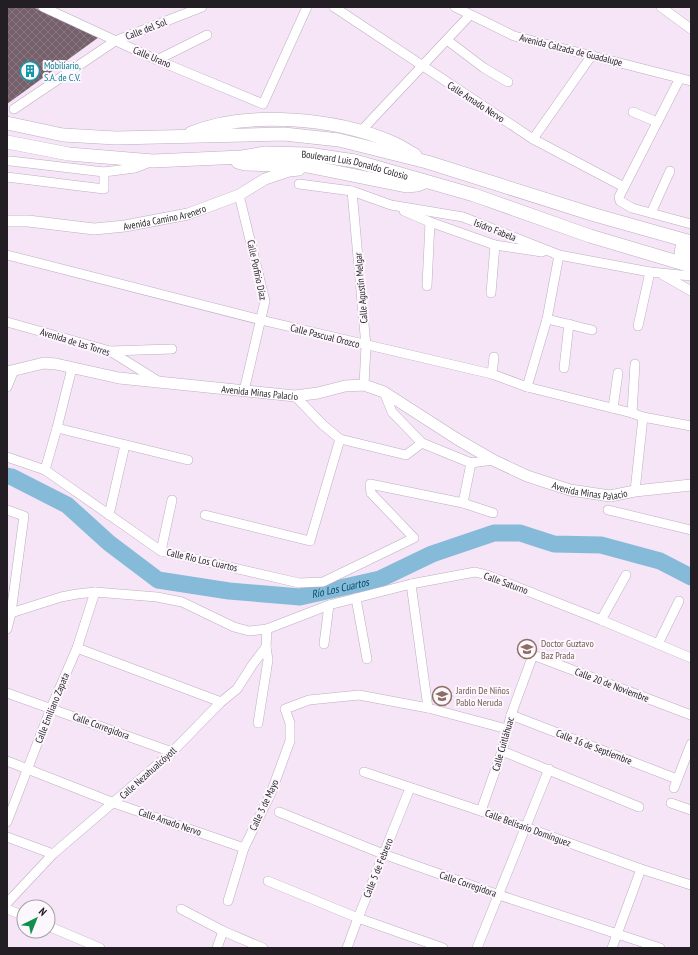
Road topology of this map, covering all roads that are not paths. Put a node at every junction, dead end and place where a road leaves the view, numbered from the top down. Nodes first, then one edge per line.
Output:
1 (43, 7) edge
2 (202, 7) edge
3 (307, 7) edge
4 (334, 7) edge
5 (455, 7) edge
6 (661, 7) edge
7 (470, 15) junction
8 (691, 29) edge
9 (207, 35) dead end
10 (447, 40) junction
11 (115, 41) junction
12 (592, 56) junction
13 (157, 60) junction
14 (422, 66) junction
15 (680, 78) junction
16 (691, 80) edge
17 (508, 82) dead end
18 (14, 109) dead end
19 (633, 112) dead end
20 (657, 122) junction
21 (7, 123) edge
22 (361, 131) junction
23 (182, 136) junction
24 (533, 139) junction
25 (7, 142) edge
26 (227, 157) junction
27 (7, 161) edge
28 (153, 161) junction
29 (427, 162) junction
30 (245, 164) junction
31 (314, 168) junction
32 (670, 171) dead end
33 (104, 172) junction
34 (7, 177) edge
35 (265, 179) junction
36 (426, 181) junction
37 (299, 184) dead end
38 (624, 187) junction
39 (352, 191) junction
40 (239, 195) junction
41 (390, 205) junction
42 (651, 213) junction
43 (596, 215) junction
44 (7, 221) edge
45 (430, 222) junction
46 (691, 224) edge
47 (590, 236) junction
48 (691, 242) edge
49 (495, 245) junction
50 (691, 246) edge
51 (7, 255) edge
52 (559, 255) junction
53 (691, 259) edge
54 (691, 266) edge
55 (650, 272) junction
56 (660, 274) junction
57 (691, 276) edge
58 (427, 286) dead end
59 (691, 291) edge
60 (491, 293) dead end
61 (547, 318) junction
62 (261, 320) junction
63 (7, 322) edge
64 (569, 324) junction
65 (638, 326) dead end
66 (592, 330) dead end
67 (366, 346) junction
68 (172, 349) dead end
69 (110, 351) junction
70 (494, 357) dead end
71 (635, 364) dead end
72 (72, 368) junction
73 (564, 368) dead end
74 (11, 371) edge
75 (618, 373) dead end
76 (492, 374) junction
77 (159, 382) junction
78 (364, 385) junction
79 (7, 387) edge
80 (527, 387) junction
81 (244, 391) junction
82 (384, 392) junction
83 (295, 396) junction
84 (614, 408) junction
85 (632, 413) junction
86 (643, 417) junction
87 (691, 426) edge
88 (57, 428) junction
89 (340, 439) junction
90 (422, 443) junction
91 (125, 445) junction
92 (7, 457) edge
93 (188, 460) dead end
94 (493, 460) junction
95 (471, 463) junction
96 (45, 470) junction
97 (691, 485) edge
98 (635, 491) junction
99 (172, 500) dead end
100 (463, 503) junction
101 (7, 510) edge
102 (608, 510) dead end
103 (493, 513) dead end
104 (109, 515) junction
105 (205, 515) dead end
106 (691, 530) edge
107 (161, 551) junction
108 (626, 575) dead end
109 (411, 584) junction
110 (95, 592) junction
111 (356, 598) junction
112 (679, 601) dead end
113 (329, 605) junction
114 (11, 612) junction
115 (601, 620) junction
116 (7, 629) edge
117 (267, 629) junction
118 (324, 644) dead end
119 (658, 644) junction
120 (266, 646) junction
121 (77, 648) junction
122 (533, 654) joint
123 (691, 658) edge
124 (367, 659) dead end
125 (7, 693) edge
126 (221, 702) junction
127 (51, 708) junction
128 (428, 708) junction
129 (510, 715) junction
130 (691, 715) edge
131 (258, 722) dead end
132 (507, 728) junction
133 (691, 744) edge
134 (502, 751) junction
135 (172, 752) junction
136 (7, 761) edge
137 (27, 768) junction
138 (550, 770) junction
139 (364, 772) dead end
140 (410, 788) junction
141 (114, 803) junction
142 (671, 803) dead end
143 (639, 807) dead end
144 (691, 810) edge
145 (481, 811) junction
146 (279, 812) dead end
147 (7, 822) edge
148 (526, 828) junction
149 (7, 837) edge
150 (244, 848) junction
151 (53, 854) junction
152 (383, 854) junction
153 (641, 869) junction
154 (268, 882) dead end
155 (691, 885) edge
156 (499, 895) junction
157 (228, 901) dead end
158 (7, 903) edge
159 (181, 909) dead end
160 (358, 918) junction
161 (56, 929) edge
162 (223, 931) junction
163 (617, 934) junction
164 (100, 948) edge
165 (217, 948) edge
166 (263, 948) edge
167 (347, 948) edge
168 (443, 948) edge
169 (477, 948) edge
170 (612, 948) edge
171 (660, 948) edge

1 - 11 street, Calle Urano
2 - 11 street, Calle del Sol
3 - 13 street, Calle Urano
4 - 14 street, Calle Amado Nervo
5 - 7 street, Avenida Calzada de Guadalupe
6 - 8 street
7 - 10 street
7 - 12 street, Avenida Calzada de Guadalupe
9 - 13 street
10 - 14 street
10 - 17 street
11 - 13 street, Calle Urano
11 - 18 street, Calle del Sol
12 - 15 street, Avenida Calzada de Guadalupe
12 - 24 street
14 - 22 street
14 - 24 street, Calle Amado Nervo
15 - 16 street, Avenida Calzada de Guadalupe
15 - 20 street
19 - 20 street
20 - 38 street
21 - 23 highway, Boulevard Luis Donaldo Colosio
22 - 23 highway
22 - 29 highway
23 - 29 highway, Boulevard Luis Donaldo Colosio
24 - 38 street, Calle Amado Nervo
25 - 28 highway, Boulevard Luis Donaldo Colosio
26 - 28 highway, Boulevard Luis Donaldo Colosio
26 - 30 highway
26 - 36 highway, Boulevard Luis Donaldo Colosio
27 - 33 street
28 - 33 street
29 - 43 highway, Boulevard Luis Donaldo Colosio
30 - 31 highway
30 - 35 main road
31 - 35 main road, Avenida Camino Arenero
31 - 36 highway
32 - 42 street
33 - 34 street
35 - 40 main road, Avenida Camino Arenero
36 - 47 highway, Boulevard Luis Donaldo Colosio
37 - 39 street, Isidro Fabela
38 - 42 street
39 - 41 street, Isidro Fabela
39 - 67 street, Calle Agustín Melgar
40 - 44 main road, Avenida Camino Arenero
40 - 62 street, Calle Porfirio Díaz
41 - 45 street
41 - 52 street, Isidro Fabela
42 - 46 street
43 - 47 highway
43 - 48 highway, Boulevard Luis Donaldo Colosio
45 - 49 street
45 - 58 street
47 - 54 highway, Boulevard Luis Donaldo Colosio
49 - 52 street
49 - 60 street
50 - 53 highway
51 - 62 street, Calle Pascual Orozco
52 - 55 street, Isidro Fabela
52 - 61 street
55 - 56 street, Isidro Fabela
55 - 65 street
56 - 57 street, Isidro Fabela
56 - 59 street
61 - 64 street
61 - 80 street
62 - 67 street, Calle Pascual Orozco
62 - 81 street, Calle Porfirio Díaz
63 - 69 street, Avenida de las Torres
64 - 66 street
64 - 73 street
67 - 76 street, Calle Pascual Orozco
67 - 78 street, Calle Agustín Melgar
68 - 69 street
69 - 77 street, Avenida de las Torres
70 - 76 street
71 - 85 street
72 - 74 main road, Avenida Minas Palacio
72 - 77 main road, Avenida Minas Palacio
72 - 88 street
74 - 79 street
75 - 84 street
76 - 80 street, Calle Pascual Orozco
77 - 81 main road, Avenida Minas Palacio
78 - 82 main road, Avenida Minas Palacio
78 - 83 main road, Avenida Minas Palacio
80 - 84 street, Calle Pascual Orozco
81 - 83 main road, Avenida Minas Palacio
82 - 90 street
82 - 94 main road, Avenida Minas Palacio
83 - 89 street
84 - 85 street, Calle Pascual Orozco
85 - 86 street, Calle Pascual Orozco
86 - 87 street, Calle Pascual Orozco
86 - 98 street
88 - 91 street
88 - 96 street
89 - 90 street
89 - 105 street
90 - 95 street
91 - 93 street
91 - 104 street
92 - 96 street, Calle Río Los Cuartos
94 - 95 street
94 - 98 main road, Avenida Minas Palacio
95 - 100 street
96 - 104 street, Calle Río Los Cuartos
97 - 98 main road, Avenida Minas Palacio
99 - 107 street
100 - 103 street
100 - 107 street, Calle Río Los Cuartos
101 - 114 street
102 - 106 street
104 - 107 street, Calle Río Los Cuartos
108 - 115 street
109 - 111 street, Calle Saturno
109 - 115 street, Calle Saturno
109 - 128 street
110 - 114 street, Calle Saturno
110 - 117 street, Calle Saturno
110 - 121 street, Calle Emiliano Zapata
111 - 113 street, Calle Saturno
111 - 124 street
112 - 119 street
113 - 117 street, Calle Saturno
113 - 118 street
114 - 116 street
115 - 119 street, Calle Saturno
117 - 120 street
119 - 123 street, Calle Saturno
120 - 126 street, Calle Nezahualcóyotl
120 - 131 street
121 - 126 street
121 - 127 street, Calle Emiliano Zapata
122 - 129 street, Calle Cuitláhuac
122 - 130 street, Calle 20 de Noviembre
125 - 127 street, Calle Corregidora
126 - 135 street, Calle Nezahualcóyotl
127 - 135 street, Calle Corregidora
127 - 137 street, Calle Emiliano Zapata
128 - 132 street
128 - 150 street, Calle 3 de Mayo
129 - 132 street, Calle Cuitláhuac
129 - 133 street, Calle 16 de Septiembre
132 - 134 street, Calle Cuitláhuac
134 - 138 street
134 - 145 street, Calle Cuitláhuac
135 - 141 street, Calle Nezahualcóyotl
136 - 137 street, Calle Amado Nervo
137 - 141 street, Calle Amado Nervo
137 - 147 street, Calle Emiliano Zapata
138 - 143 street
138 - 148 street
139 - 140 street, Calle Belisario Domínguez
140 - 145 street, Calle Belisario Domínguez
140 - 152 street, Calle 5 de Febrero
141 - 150 street, Calle Amado Nervo
141 - 151 street, Calle Nezahualcóyotl
142 - 144 street
145 - 148 street, Calle Belisario Domínguez
146 - 152 street, Calle Corregidora
148 - 153 street, Calle Belisario Domínguez
148 - 156 street
149 - 151 street
150 - 157 street, Calle 3 de Mayo
151 - 158 street, Calle Nezahualcóyotl
152 - 156 street, Calle Corregidora
152 - 160 street, Calle 5 de Febrero
153 - 155 street, Calle Belisario Domínguez
153 - 163 street
154 - 160 street
156 - 163 street, Calle Corregidora
156 - 169 street
159 - 162 street
160 - 167 street, Calle 5 de Febrero
160 - 168 street
161 - 164 street
162 - 165 street
162 - 166 street
163 - 170 street
163 - 171 street, Calle Corregidora

